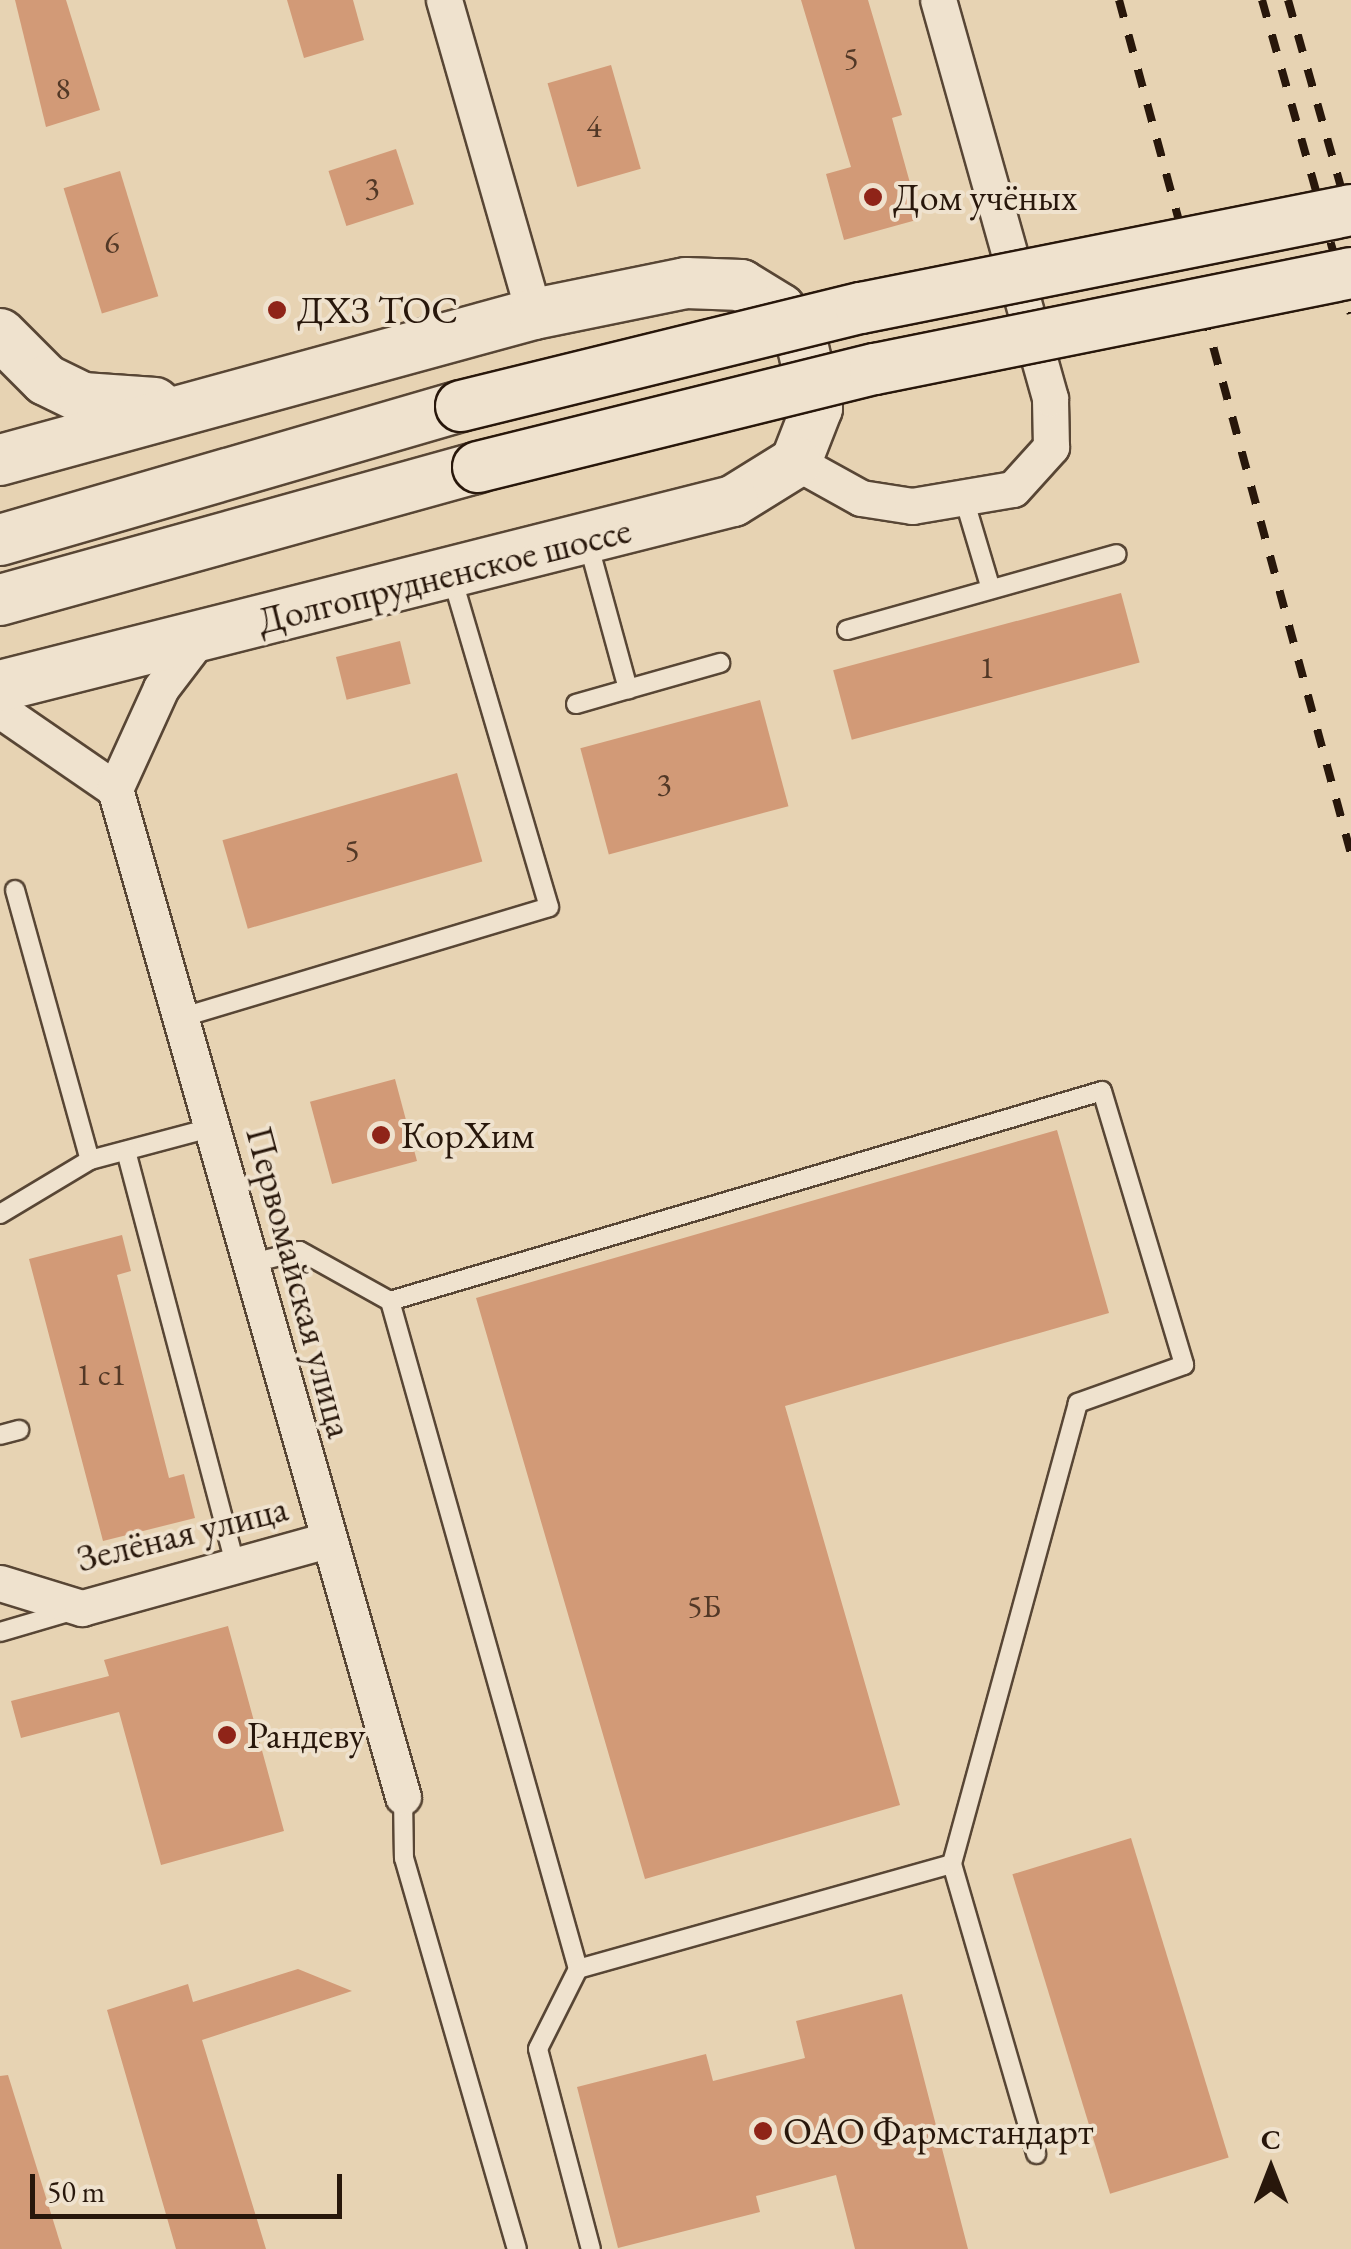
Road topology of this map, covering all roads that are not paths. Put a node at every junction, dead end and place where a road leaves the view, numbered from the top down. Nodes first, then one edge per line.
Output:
1 (444, 0) edge
2 (938, 0) edge
3 (1351, 210) edge
4 (1351, 273) edge
5 (534, 314) junction
6 (0, 334) edge
7 (210, 400) junction
8 (0, 460) edge
9 (796, 462) junction
10 (965, 502) junction
11 (587, 539) junction
12 (0, 540) edge
13 (1117, 554) dead end
14 (451, 574) junction
15 (991, 590) junction
16 (0, 600) edge
17 (847, 630) dead end
18 (200, 637) junction
19 (720, 663) dead end
20 (0, 686) edge
21 (628, 689) junction
22 (576, 704) dead end
23 (0, 710) edge
24 (115, 788) junction
25 (15, 890) dead end
26 (183, 1017) junction
27 (214, 1127) junction
28 (126, 1151) junction
29 (90, 1160) junction
30 (0, 1214) edge
31 (252, 1263) junction
32 (390, 1301) junction
33 (328, 1540) junction
34 (236, 1566) junction
35 (0, 1583) edge
36 (82, 1608) junction
37 (0, 1632) edge
38 (403, 1797) joint
39 (952, 1864) junction
40 (578, 1969) junction
41 (1036, 2154) dead end
42 (517, 2249) edge
43 (591, 2249) edge

1 - 5 street
2 - 10 street
3 - 12 main road, bridge
4 - 16 main road, bridge
5 - 7 main road
5 - 9 main road
6 - 7 main road
7 - 8 main road
9 - 10 street
9 - 11 main road, Долгопрудненское шоссе
10 - 15 lane
11 - 14 main road, Долгопрудненское шоссе
11 - 21 lane
13 - 15 lane
14 - 18 main road, Долгопрудненское шоссе
14 - 26 lane
15 - 17 lane
18 - 20 main road, Долгопрудненское шоссе
18 - 24 street
19 - 21 lane
21 - 22 lane
23 - 24 street
24 - 26 street, Первомайская улица
25 - 29 lane
26 - 27 street, Первомайская улица
27 - 28 lane
27 - 31 street, Первомайская улица
28 - 29 lane
28 - 34 lane
29 - 30 lane
31 - 32 lane
31 - 33 street, Первомайская улица
32 - 39 lane
32 - 40 lane
33 - 34 street, Зелёная улица
33 - 38 street, Первомайская улица
34 - 36 street, Зелёная улица
35 - 36 street, Зелёная улица
36 - 37 lane
38 - 42 lane
39 - 40 lane
39 - 41 lane
40 - 43 lane

